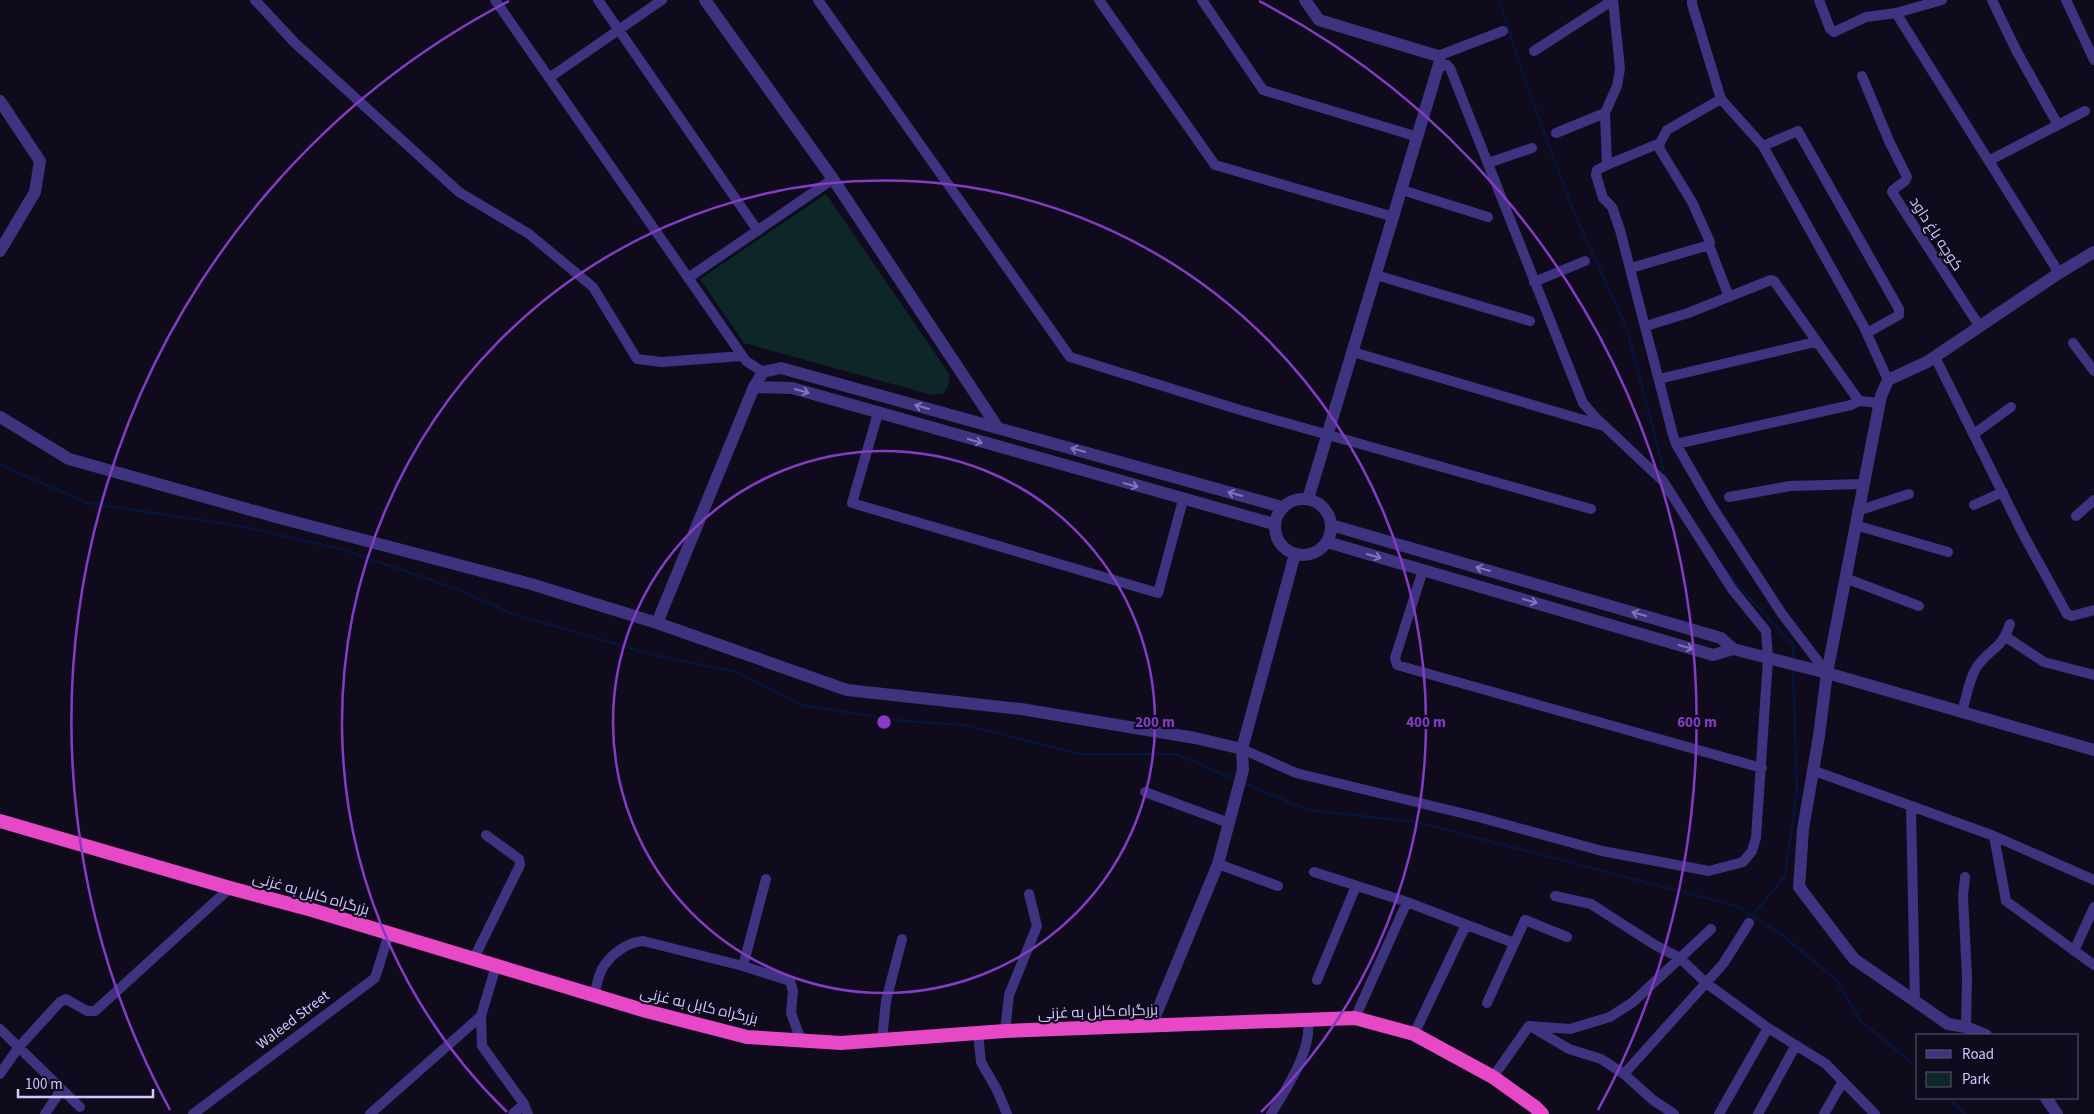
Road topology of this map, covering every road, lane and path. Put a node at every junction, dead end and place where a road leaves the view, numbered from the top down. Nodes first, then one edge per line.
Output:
1 (254, 0) edge
2 (495, 0) edge
3 (598, 0) edge
4 (662, 0) edge
5 (705, 0) edge
6 (818, 0) edge
7 (1099, 0) edge
8 (1202, 0) edge
9 (1305, 0) edge
10 (1613, 0) edge
11 (1692, 0) edge
12 (1819, 0) edge
13 (1942, 0) edge
14 (1992, 0) edge
15 (2066, 0) edge
16 (1906, 5) edge
17 (1896, 13) junction
18 (618, 30) junction
19 (1503, 31) dead end
20 (1534, 51) dead end
21 (2094, 60) edge
22 (1439, 61) junction
23 (1862, 76) dead end
24 (549, 78) junction
25 (1721, 99) junction
26 (0, 101) edge
27 (2085, 111) dead end
28 (1604, 113) junction
29 (2058, 125) junction
30 (1556, 133) dead end
31 (1418, 137) junction
32 (1660, 143) junction
33 (1763, 146) junction
34 (1532, 148) dead end
35 (1990, 160) junction
36 (1488, 163) junction
37 (1607, 164) junction
38 (833, 179) junction
39 (1402, 190) junction
40 (1394, 217) junction
41 (1488, 217) dead end
42 (758, 231) junction
43 (1709, 245) junction
44 (0, 251) edge
45 (2094, 252) edge
46 (1584, 261) dead end
47 (1631, 268) junction
48 (2059, 274) junction
49 (1376, 275) junction
50 (688, 278) junction
51 (1534, 282) junction
52 (1729, 297) junction
53 (1530, 321) dead end
54 (1646, 326) junction
55 (1980, 327) junction
56 (1867, 333) junction
57 (1815, 342) junction
58 (2072, 344) dead end
59 (1353, 352) junction
60 (742, 356) junction
61 (1935, 357) junction
62 (2094, 371) edge
63 (763, 372) junction
64 (1659, 379) junction
65 (1888, 380) junction
66 (754, 387) junction
67 (1859, 402) junction
68 (1880, 403) junction
69 (2011, 406) dead end
70 (878, 413) junction
71 (0, 417) edge
72 (1606, 427) junction
73 (998, 428) junction
74 (1328, 434) junction
75 (1974, 434) junction
76 (1676, 444) junction
77 (1862, 484) junction
78 (2003, 492) junction
79 (1909, 494) dead end
80 (1729, 497) dead end
81 (1308, 498) junction
82 (1183, 500) junction
83 (2094, 500) edge
84 (1974, 505) dead end
85 (1282, 507) junction
86 (1591, 509) dead end
87 (1857, 511) junction
88 (2076, 516) dead end
89 (1274, 524) junction
90 (1332, 525) junction
91 (1855, 525) junction
92 (1327, 542) junction
93 (1948, 552) dead end
94 (1295, 554) junction
95 (1422, 570) junction
96 (1845, 578) junction
97 (1919, 606) dead end
98 (2094, 610) edge
99 (657, 622) junction
100 (2010, 624) dead end
101 (2006, 636) junction
102 (1733, 649) junction
103 (1768, 659) junction
104 (1827, 673) junction
105 (2094, 675) edge
106 (1962, 712) junction
107 (1242, 750) junction
108 (2094, 750) edge
109 (1762, 768) junction
110 (1812, 770) junction
111 (1145, 792) dead end
112 (1911, 806) junction
113 (1230, 819) junction
114 (0, 821) edge
115 (486, 835) dead end
116 (1994, 836) junction
117 (1218, 864) junction
118 (1314, 872) dead end
119 (1965, 877) dead end
120 (766, 879) dead end
121 (2094, 880) edge
122 (1278, 886) dead end
123 (1356, 886) junction
124 (230, 888) junction
125 (1029, 894) dead end
126 (1555, 896) dead end
127 (1407, 902) junction
128 (2094, 907) edge
129 (1749, 922) dead end
130 (1466, 925) junction
131 (1711, 929) dead end
132 (389, 934) junction
133 (1568, 937) dead end
134 (902, 939) dead end
135 (1514, 943) junction
136 (2074, 951) junction
137 (1680, 958) junction
138 (473, 960) junction
139 (2094, 965) edge
140 (496, 966) junction
141 (743, 966) junction
142 (1317, 980) dead end
143 (1706, 982) junction
144 (594, 996) junction
145 (1915, 1002) junction
146 (1487, 1003) dead end
147 (481, 1016) junction
148 (1355, 1018) junction
149 (1308, 1021) junction
150 (1151, 1026) junction
151 (1529, 1026) junction
152 (1966, 1026) junction
153 (1768, 1028) junction
154 (0, 1029) edge
155 (1005, 1031) junction
156 (978, 1033) junction
157 (1414, 1034) junction
158 (1984, 1034) edge
159 (801, 1040) junction
160 (882, 1040) junction
161 (1796, 1045) junction
162 (18, 1048) junction
163 (0, 1074) edge
164 (1624, 1074) junction
165 (1493, 1077) junction
166 (1843, 1081) junction
167 (61, 1090) junction
168 (2047, 1099) edge
169 (524, 1104) junction
170 (80, 1107) dead end
171 (45, 1114) edge
172 (193, 1114) edge
173 (370, 1114) edge
174 (513, 1114) edge
175 (528, 1114) edge
176 (1007, 1114) edge
177 (1271, 1114) edge
178 (1542, 1114) edge
179 (1674, 1114) edge
180 (1719, 1114) edge
181 (1758, 1114) edge
182 (1824, 1114) edge
183 (1875, 1114) edge
184 (2057, 1114) edge

1 - 60 street
2 - 24 street
3 - 18 street
4 - 18 street
5 - 38 street
6 - 74 street
7 - 40 street
8 - 31 street
9 - 22 street
10 - 20 street
10 - 28 street
11 - 25 street
12 - 17 street
13 - 16 street
14 - 29 street
15 - 21 street
16 - 17 street
17 - 35 street
18 - 24 street
18 - 42 street
19 - 22 street
22 - 31 street
22 - 36 street
23 - 55 street, کوچه باغ داود
24 - 50 street
25 - 32 street
25 - 33 street
26 - 44 street
27 - 29 street
28 - 30 street
28 - 37 street
29 - 35 street
31 - 39 street
32 - 37 street
32 - 43 street
33 - 56 street
33 - 56 street
34 - 36 street
35 - 48 street
36 - 51 street
37 - 47 street
38 - 42 street
38 - 73 street
39 - 40 street
39 - 41 street
40 - 49 street
42 - 50 street
43 - 47 street
43 - 52 street
45 - 48 street
46 - 51 street
47 - 54 street
48 - 55 street
49 - 53 street
49 - 59 street
50 - 60 street
51 - 72 street
52 - 54 street
52 - 57 street
54 - 64 street
55 - 61 street
56 - 65 street
57 - 64 street
57 - 67 street
58 - 62 street
59 - 72 street
59 - 74 street
60 - 63 street
61 - 65 street
61 - 75 street
63 - 66 street
73 -> 63 street
64 - 76 street
65 - 68 street
66 -> 70 street
66 - 99 street
67 - 68 street
67 - 76 street
68 - 77 street
69 - 75 street
70 -> 82 street
70 - 82 street
71 - 99 street
72 - 103 street
85 -> 73 street
74 - 81 street
74 - 86 street
75 - 78 street
76 - 104 street
77 - 80 street
77 - 87 street
78 - 84 street
78 - 98 street
79 - 87 street
81 - 85 street
81 - 90 street
82 - 89 street
83 - 88 street
85 - 89 street
87 - 91 street
89 - 94 street
90 - 92 street
102 -> 90 street
91 - 93 street
91 - 96 street
92 - 94 street
92 -> 95 street
94 - 107 street
95 -> 102 street
95 - 109 street
96 - 97 street
96 - 104 street
99 - 107 street
100 - 101 street
101 - 105 street
101 - 106 street
102 - 103 street
103 - 104 street
103 - 109 street
104 - 106 street
104 - 110 street
106 - 108 street
107 - 109 street
107 - 113 street
110 - 112 street
110 - 145 street
111 - 113 street
112 - 116 street
112 - 145 street
113 - 117 street
114 - 124 highway, بزرگراه کابل به غزنی
115 - 138 street
116 - 121 street
116 - 136 street
117 - 122 street
117 - 150 street
118 - 123 street
119 - 152 street
120 - 141 street
123 - 127 street
123 - 142 street
124 - 132 highway, بزرگراه کابل به غزنی
124 - 162 street
125 - 155 street
126 - 137 street
127 - 130 street
127 - 148 street
128 - 136 street
129 - 143 street
130 - 135 street
130 - 157 street
131 - 137 street
132 - 138 highway, بزرگراه کابل به غزنی
132 - 172 street, Waleed Street
133 - 135 street
134 - 160 street
135 - 146 street
136 - 139 street
137 - 143 street
137 - 151 street
138 - 140 highway, بزرگراه کابل به غزنی
140 - 144 highway, بزرگراه کابل به غزنی
140 - 147 street
141 - 144 street
141 - 159 street
143 - 153 street
143 - 164 street
144 - 159 highway, بزرگراه کابل به غزنی
145 - 152 street
147 - 169 street
147 - 173 street
148 - 149 highway, بزرگراه کابل به غزنی
148 - 157 highway, بزرگراه کابل به غزنی
149 - 150 highway, بزرگراه کابل به غزنی
149 - 177 street
150 - 155 highway, بزرگراه کابل به غزنی
151 - 164 street
151 - 165 street
152 - 158 street
153 - 161 street
153 - 180 street
154 - 162 street
155 - 156 highway, بزرگراه کابل به غزنی
156 - 160 highway, بزرگراه کابل به غزنی
156 - 176 street
157 - 165 highway, بزرگراه کابل به غزنی
159 - 160 highway, بزرگراه کابل به غزنی
161 - 166 street
161 - 181 street
162 - 163 street
162 - 167 street
164 - 179 street
165 - 178 highway, بزرگراه کابل به غزنی
166 - 182 street
166 - 183 street
167 - 170 street
167 - 171 street
168 - 184 street
169 - 174 street
169 - 175 street

